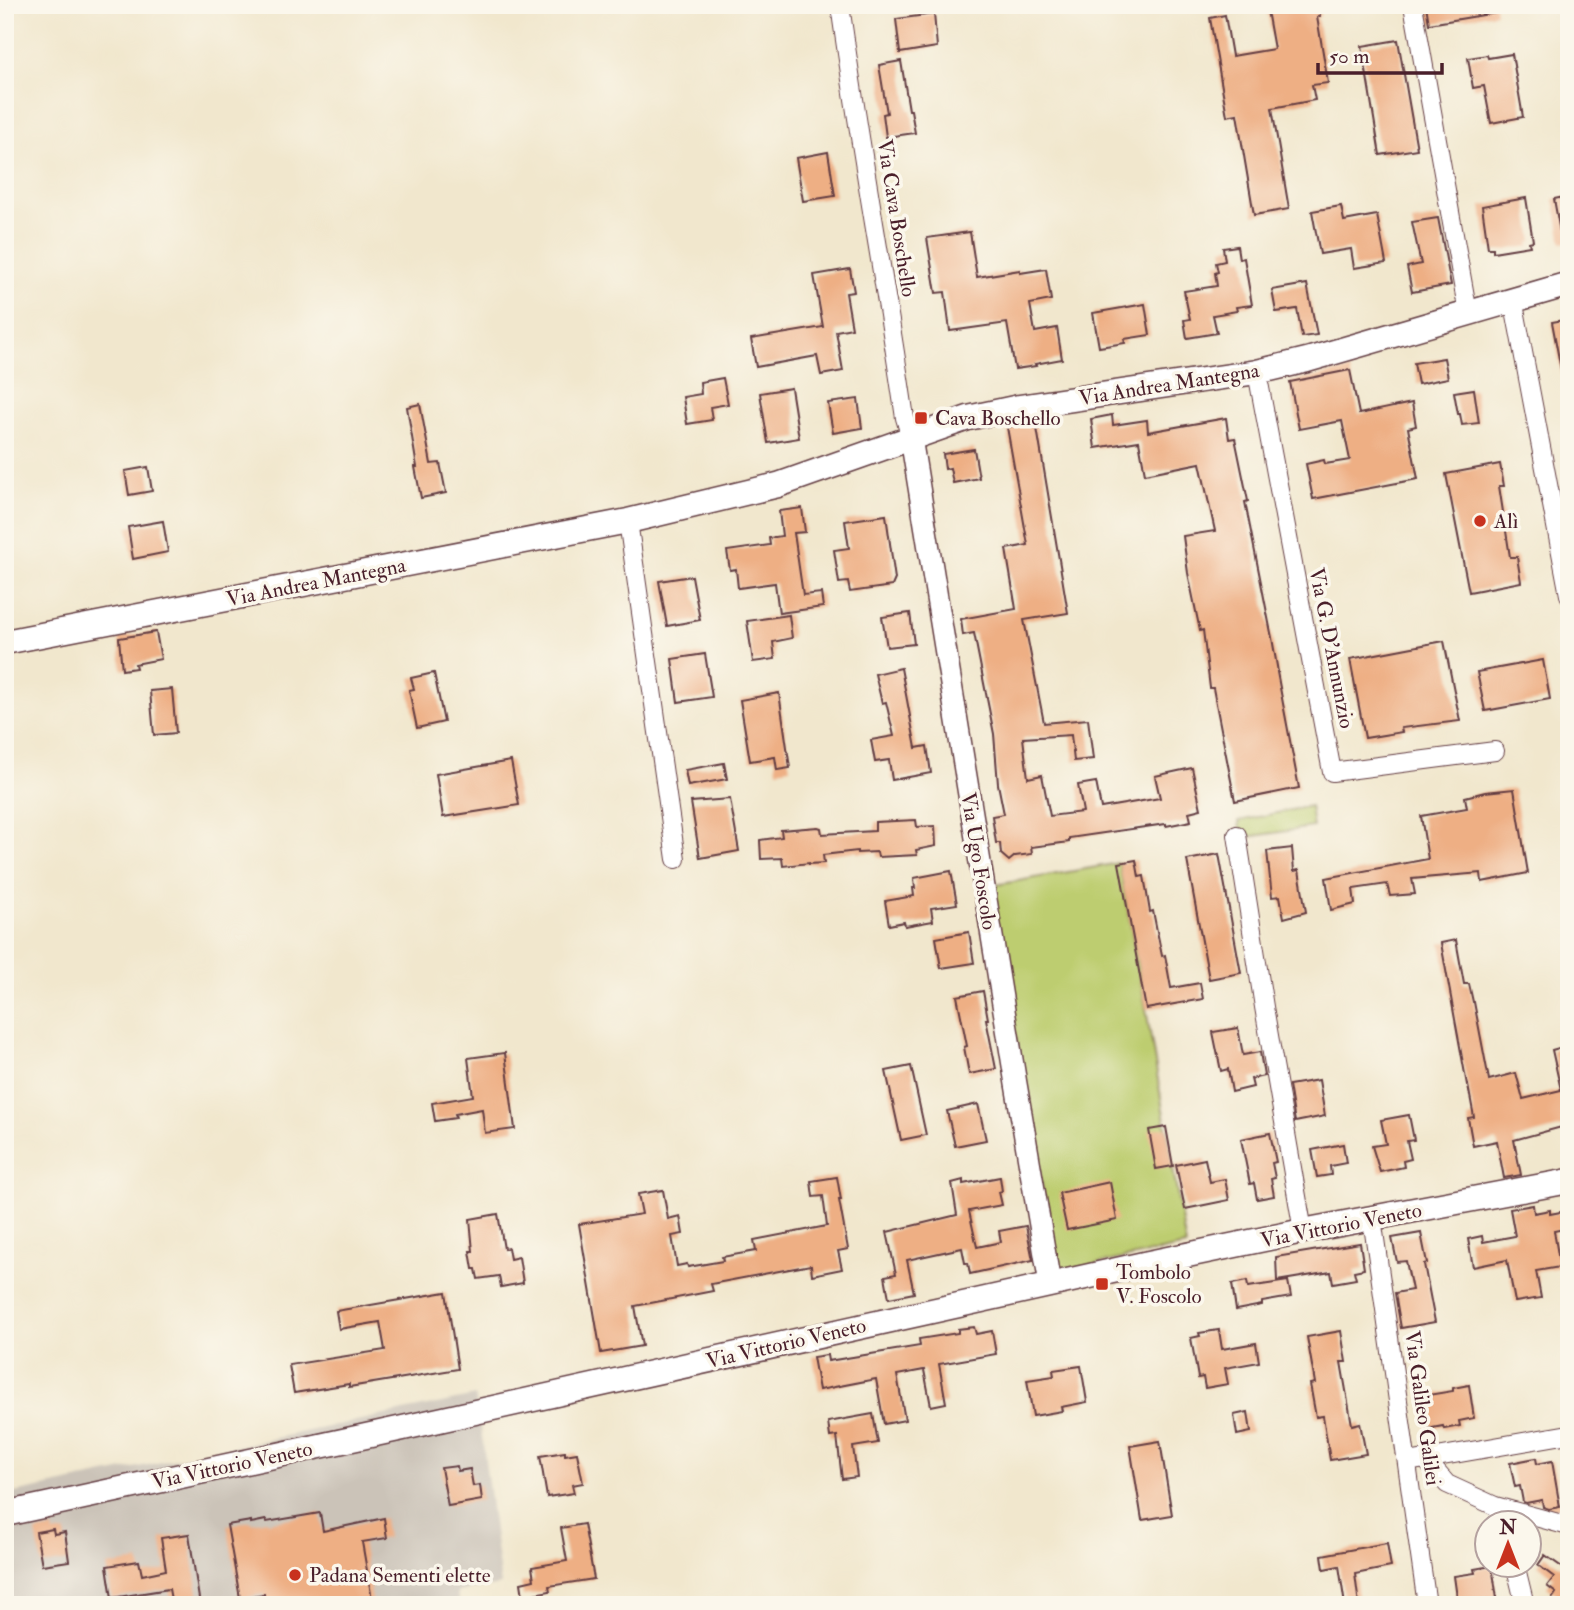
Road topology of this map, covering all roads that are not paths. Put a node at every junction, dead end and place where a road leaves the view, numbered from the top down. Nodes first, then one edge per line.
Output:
1 (840, 5) edge
2 (1413, 5) edge
3 (1569, 284) edge
4 (1513, 299) junction
5 (1468, 313) junction
6 (1257, 372) junction
7 (911, 438) junction
8 (628, 521) junction
9 (1568, 587) edge
10 (5, 642) edge
11 (1495, 751) dead end
12 (1237, 835) dead end
13 (676, 859) dead end
14 (1569, 1181) edge
15 (1372, 1218) junction
16 (1303, 1231) junction
17 (1051, 1284) junction
18 (1569, 1434) edge
19 (1426, 1460) junction
20 (1408, 1462) junction
21 (1486, 1508) edge
22 (5, 1514) edge
23 (1542, 1522) edge
24 (1569, 1526) edge
25 (1518, 1578) edge
26 (1427, 1605) edge
27 (1525, 1605) edge

1 - 7 street, Via Cava Boschello
2 - 5 street
3 - 4 main road, Via Andrea Mantegna
4 - 5 main road, Via Andrea Mantegna
4 - 9 street
5 - 6 main road, Via Andrea Mantegna
6 - 7 main road, Via Andrea Mantegna
6 - 11 street, Via G. D'Annunzio
7 - 8 main road, Via Andrea Mantegna
7 - 17 street, Via Ugo Foscolo
8 - 10 main road, Via Andrea Mantegna
8 - 13 street
12 - 16 street
14 - 15 main road, Via Vittorio Veneto
15 - 16 main road, Via Vittorio Veneto
15 - 20 street, Via Galileo Galilei
16 - 17 main road, Via Vittorio Veneto
17 - 22 main road, Via Vittorio Veneto
18 - 19 street
19 - 20 street
19 - 21 street
20 - 26 street, Via Galileo Galilei
23 - 24 street
25 - 27 street

